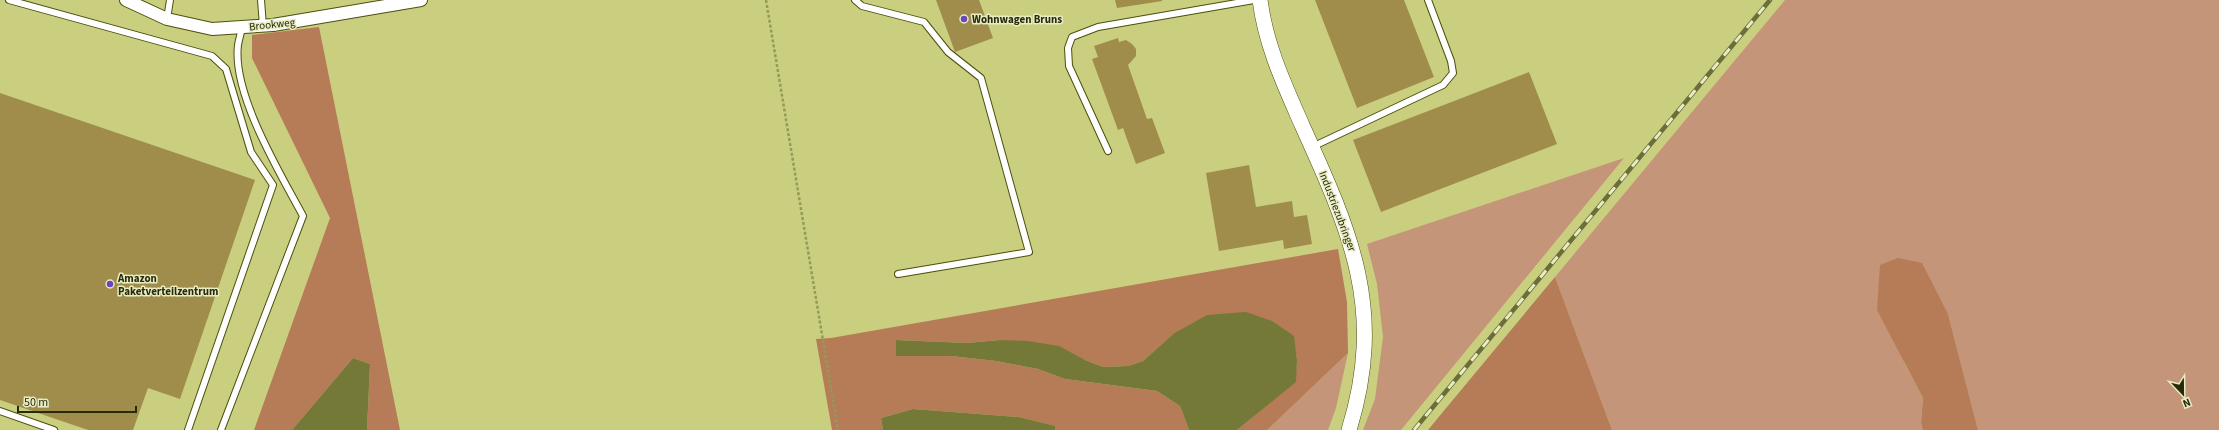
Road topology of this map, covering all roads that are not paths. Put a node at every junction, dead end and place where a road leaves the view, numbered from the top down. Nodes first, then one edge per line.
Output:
1 (9, 0) edge
2 (126, 0) edge
3 (170, 0) edge
4 (261, 0) edge
5 (421, 0) edge
6 (854, 0) edge
7 (1254, 0) edge
8 (1260, 0) edge
9 (1428, 0) edge
10 (168, 19) junction
11 (263, 26) junction
12 (242, 27) junction
13 (1312, 147) junction
14 (1108, 152) dead end
15 (898, 274) dead end
16 (0, 411) edge
17 (54, 430) edge
18 (188, 430) edge
19 (221, 430) edge
20 (1349, 430) edge

1 - 18 lane
2 - 10 street, Brookweg
3 - 10 lane
4 - 11 lane
5 - 11 street, Brookweg
6 - 15 lane
7 - 14 lane
8 - 13 street, Industriezubringer
9 - 13 lane
10 - 12 street, Brookweg
11 - 12 street, Brookweg
12 - 19 lane
13 - 20 street, Industriezubringer
16 - 17 lane

